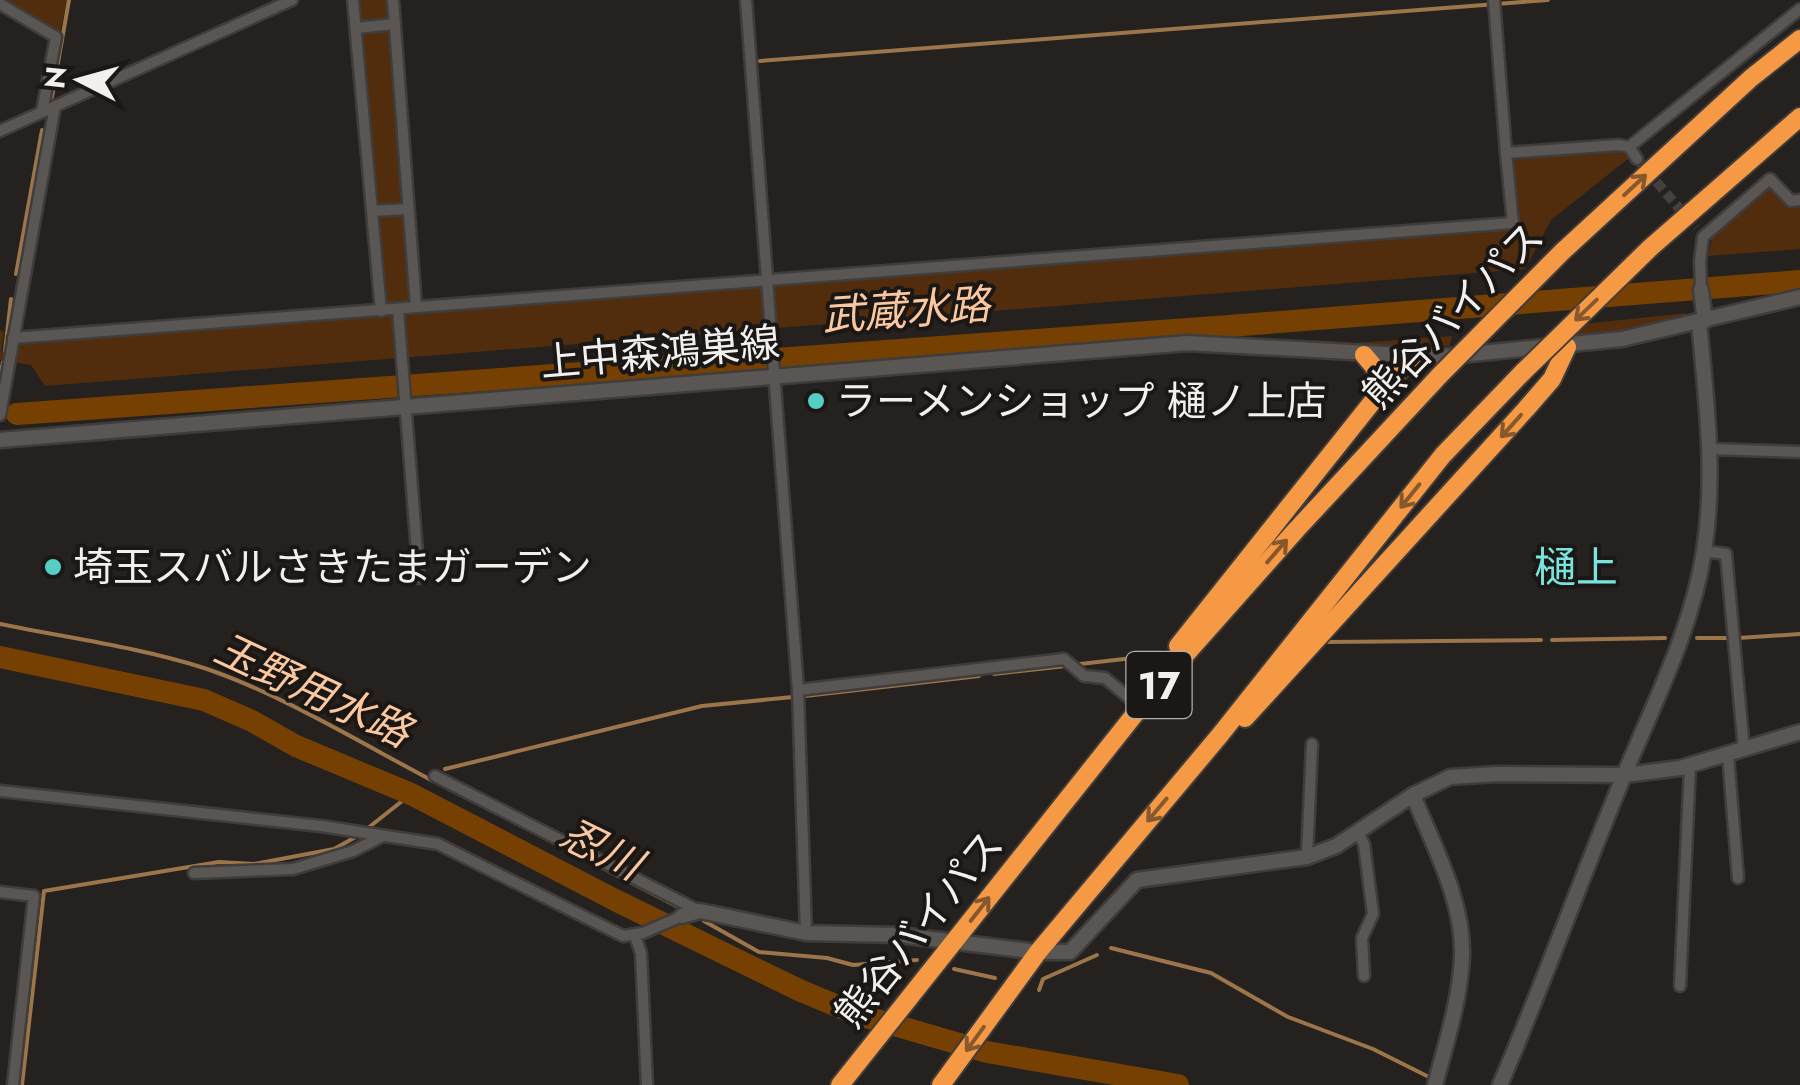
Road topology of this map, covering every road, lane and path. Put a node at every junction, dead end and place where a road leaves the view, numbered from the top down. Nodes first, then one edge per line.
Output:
1 (292, 0) edge
2 (353, 0) edge
3 (392, 0) edge
4 (746, 0) edge
5 (1494, 0) edge
6 (0, 4) edge
7 (1800, 9) edge
8 (394, 24) junction
9 (356, 28) junction
10 (1800, 39) edge
11 (55, 106) junction
12 (42, 112) junction
13 (1800, 117) edge
14 (0, 132) edge
15 (1629, 148) junction
16 (1506, 153) junction
17 (1637, 159) tunnel mouth
18 (1800, 200) edge
19 (408, 208) junction
20 (372, 211) junction
21 (768, 280) junction
22 (1702, 290) joint
23 (1800, 297) edge
24 (416, 307) junction
25 (398, 309) junction
26 (381, 310) junction
27 (1702, 322) junction
28 (13, 338) junction
29 (1568, 347) junction
30 (1364, 354) junction
31 (1412, 358) junction
32 (776, 370) junction
33 (1381, 391) junction
34 (407, 399) junction
35 (2, 402) edge
36 (0, 415) edge
37 (0, 440) edge
38 (1709, 449) junction
39 (1800, 452) edge
40 (1704, 551) junction
41 (419, 578) dead end
42 (798, 690) junction
43 (1154, 690) junction
44 (1140, 707) junction
45 (1800, 732) edge
46 (1220, 736) junction
47 (1312, 744) dead end
48 (1744, 750) junction
49 (1728, 755) junction
50 (1690, 766) junction
51 (1624, 774) junction
52 (435, 776) dead end
53 (0, 791) edge
54 (1413, 795) junction
55 (1358, 833) junction
56 (384, 836) junction
57 (1307, 856) junction
58 (194, 873) dead end
59 (1738, 878) dead end
60 (0, 892) edge
61 (700, 911) junction
62 (682, 916) joint
63 (806, 933) junction
64 (639, 934) junction
65 (956, 940) junction
66 (1038, 952) junction
67 (1364, 976) dead end
68 (1680, 986) dead end
69 (942, 1084) edge
70 (13, 1085) edge
71 (647, 1085) edge
72 (840, 1085) edge
73 (1435, 1085) edge
74 (1500, 1085) edge

1 - 11 street
2 - 9 street
3 - 8 street
4 - 21 street
5 - 16 street
6 - 12 street
7 - 15 street
8 - 9 street
8 - 19 street
9 - 20 street
43 -> 10 highway, 熊谷バイパス / 17, bridge
11 - 12 street
11 - 28 street
12 - 14 street
13 -> 46 highway, 17, bridge
15 - 16 street
15 - 17 street
16 - 21 street
18 - 22 street
19 - 20 street
19 - 24 street
20 - 26 street
21 - 24 street
21 - 32 street
22 - 27 street
23 - 27 street, 上中森鴻巣線
24 - 25 street
25 - 26 street
25 - 34 street
26 - 28 street
27 - 29 street, 上中森鴻巣線
27 - 38 street
28 - 35 street
29 - 31 street, 上中森鴻巣線
29 -> 46 highway, 17
30 - 31 street, 上中森鴻巣線
30 - 32 street, 上中森鴻巣線
30 - 33 highway
31 - 33 highway, 17
32 - 34 street, 上中森鴻巣線
32 - 42 street
33 - 43 highway, 17
34 - 37 street, 上中森鴻巣線
34 - 41 street
35 - 36 street
38 - 39 street
38 - 40 street
40 - 48 street
40 - 51 street
42 - 44 street
42 - 63 street
43 - 44 highway, 熊谷バイパス / 17
65 -> 44 highway, 熊谷バイパス / 17
45 - 48 street
46 -> 66 highway, 17
47 - 57 street
48 - 49 street
49 - 50 street
49 - 59 street
50 - 51 street
50 - 68 street
51 - 54 street
51 - 74 street
52 - 61 street
53 - 56 street
54 - 55 street
54 - 73 street
55 - 57 street
55 - 67 street
56 - 58 street
56 - 64 street
57 - 66 street
60 - 70 street
61 - 62 street
61 - 63 street
62 - 64 street
63 - 65 street
64 - 71 street
65 - 66 street
65 - 72 highway, 熊谷バイパス / 17
66 -> 69 highway, 17

